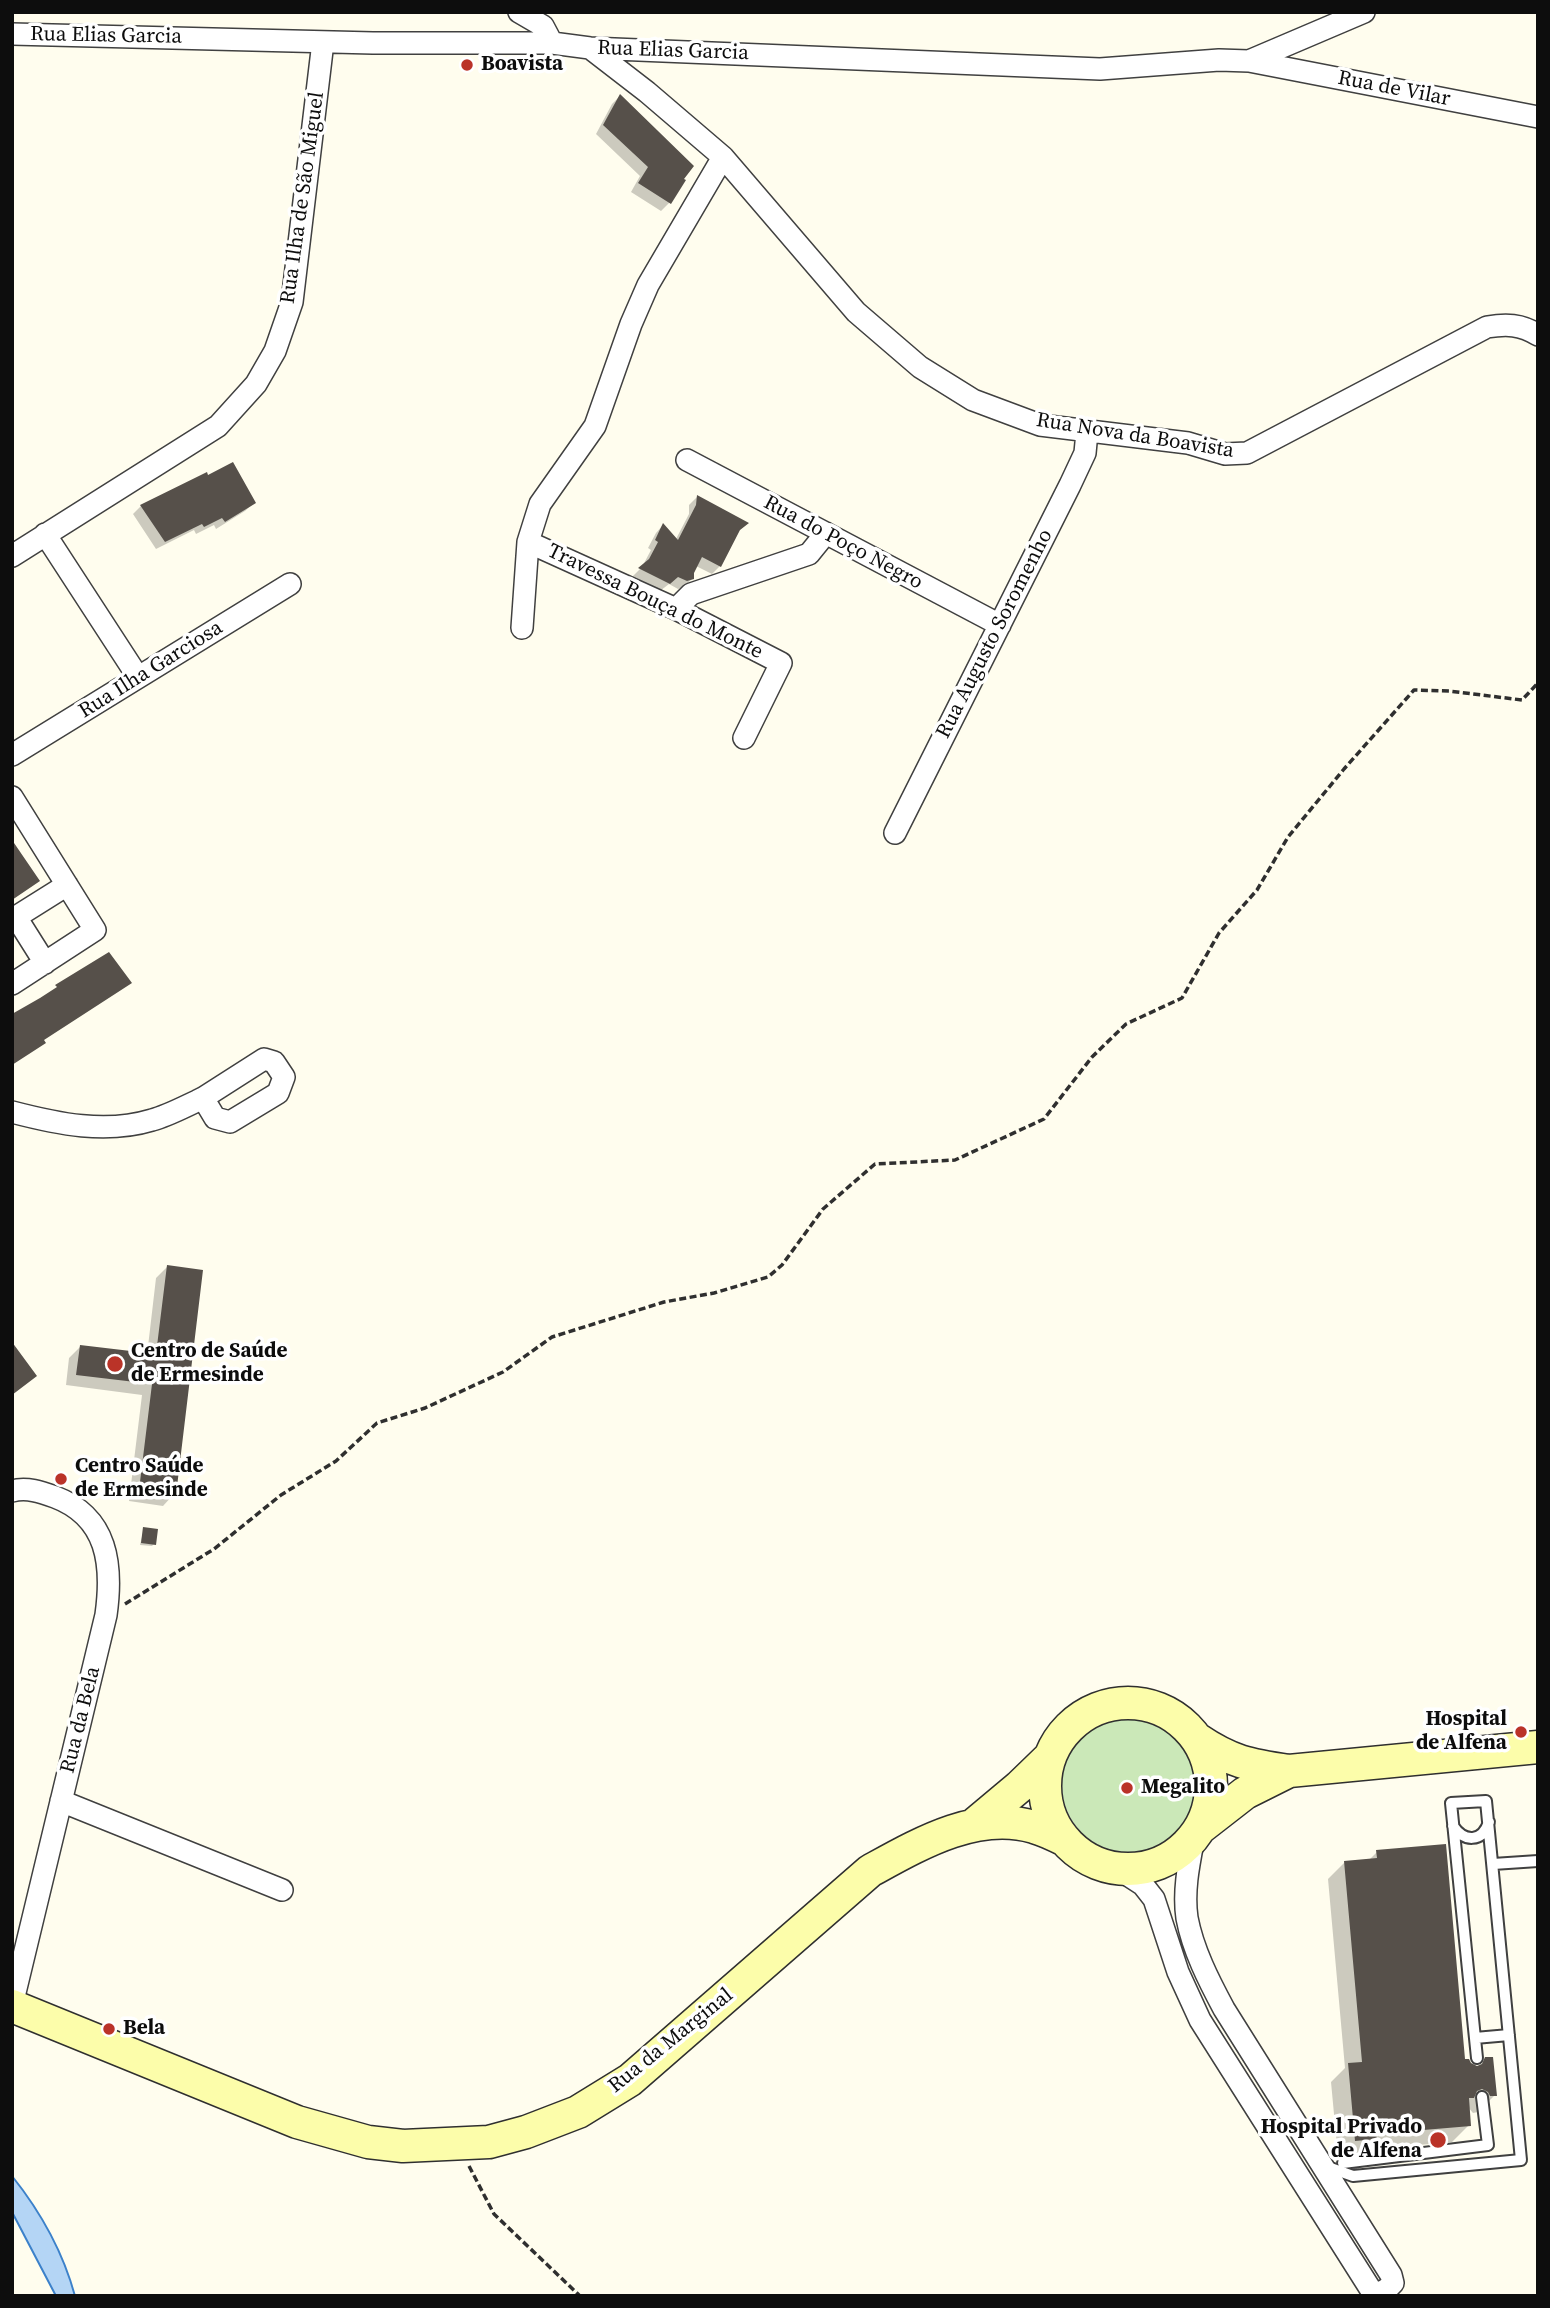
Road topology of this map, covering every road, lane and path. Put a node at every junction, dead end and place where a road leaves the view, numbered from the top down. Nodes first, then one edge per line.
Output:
1 (519, 12) edge
2 (1364, 12) edge
3 (12, 34) edge
4 (323, 42) junction
5 (552, 43) junction
6 (590, 48) junction
7 (1250, 61) junction
8 (1538, 117) edge
9 (723, 157) junction
10 (1538, 335) edge
11 (1087, 432) junction
12 (687, 460) dead end
13 (826, 533) junction
14 (45, 534) junction
15 (528, 542) junction
16 (12, 556) edge
17 (290, 584) dead end
18 (676, 609) junction
19 (1000, 625) junction
20 (522, 628) dead end
21 (138, 677) junction
22 (1538, 683) edge
23 (744, 738) dead end
24 (12, 755) edge
25 (12, 797) edge
26 (895, 832) dead end
27 (67, 885) junction
28 (46, 962) junction
29 (12, 984) edge
30 (203, 1098) dead end
31 (12, 1112) edge
32 (12, 1491) edge
33 (106, 1615) junction
34 (1197, 1739) junction
35 (1538, 1747) edge
36 (1050, 1757) junction
37 (1289, 1771) junction
38 (61, 1801) junction
39 (1489, 1822) junction
40 (975, 1824) junction
41 (1453, 1826) junction
42 (1197, 1833) junction
43 (1065, 1840) junction
44 (1538, 1861) edge
45 (1493, 1864) junction
46 (1106, 1866) junction
47 (282, 1891) dead end
48 (12, 2006) edge
49 (1509, 2035) junction
50 (1475, 2038) junction
51 (1477, 2058) dead end
52 (1482, 2097) dead end
53 (1253, 2102) junction
54 (467, 2162) dead end
55 (1333, 2164) junction
56 (580, 2296) edge

1 - 5 street
2 - 7 street
3 - 4 street, Rua Elias Garcia
4 - 5 street, Rua Elias Garcia
4 - 14 street, Rua Ilha de São Miguel
5 - 6 street, Rua Elias Garcia
6 - 7 street, Rua Elias Garcia
6 - 9 street, Rua Nova da Boavista
7 - 8 street, Rua de Vilar
9 - 11 street, Rua Nova da Boavista
9 - 15 street
10 - 11 street, Rua Nova da Boavista
11 - 19 street, Rua Augusto Soromenho
12 - 13 street, Rua do Poço Negro
13 - 18 street
13 - 19 street, Rua do Poço Negro
14 - 16 street, Rua Ilha de São Miguel
14 - 21 street
15 - 18 street, Travessa Bouça do Monte
15 - 20 street
17 - 21 street, Rua Ilha Garciosa
18 - 23 street, Travessa Bouça do Monte
19 - 26 street, Rua Augusto Soromenho
21 - 24 street, Rua Ilha Garciosa
22 - 33 path
25 - 27 street
27 - 28 street
27 - 28 street
28 - 29 street
30 - 31 street
32 - 33 street, Rua da Bela
33 - 38 street, Rua da Bela
34 - 36 street
34 - 37 street
34 - 42 street
35 - 37 street
36 - 40 street, Rua da Marginal
36 - 43 street
37 - 42 street
38 - 47 street
38 - 48 street, Rua da Bela
39 - 41 lane
39 - 41 lane
39 - 45 lane
40 - 43 street, Rua da Marginal
40 - 48 street, Rua da Marginal
41 - 50 lane
42 - 46 street
42 - 55 street
43 - 46 street
44 - 45 lane
45 - 49 lane
46 - 53 street
49 - 50 lane
49 - 55 lane
50 - 51 lane
52 - 55 lane
53 - 55 street
53 - 55 street
54 - 56 path

